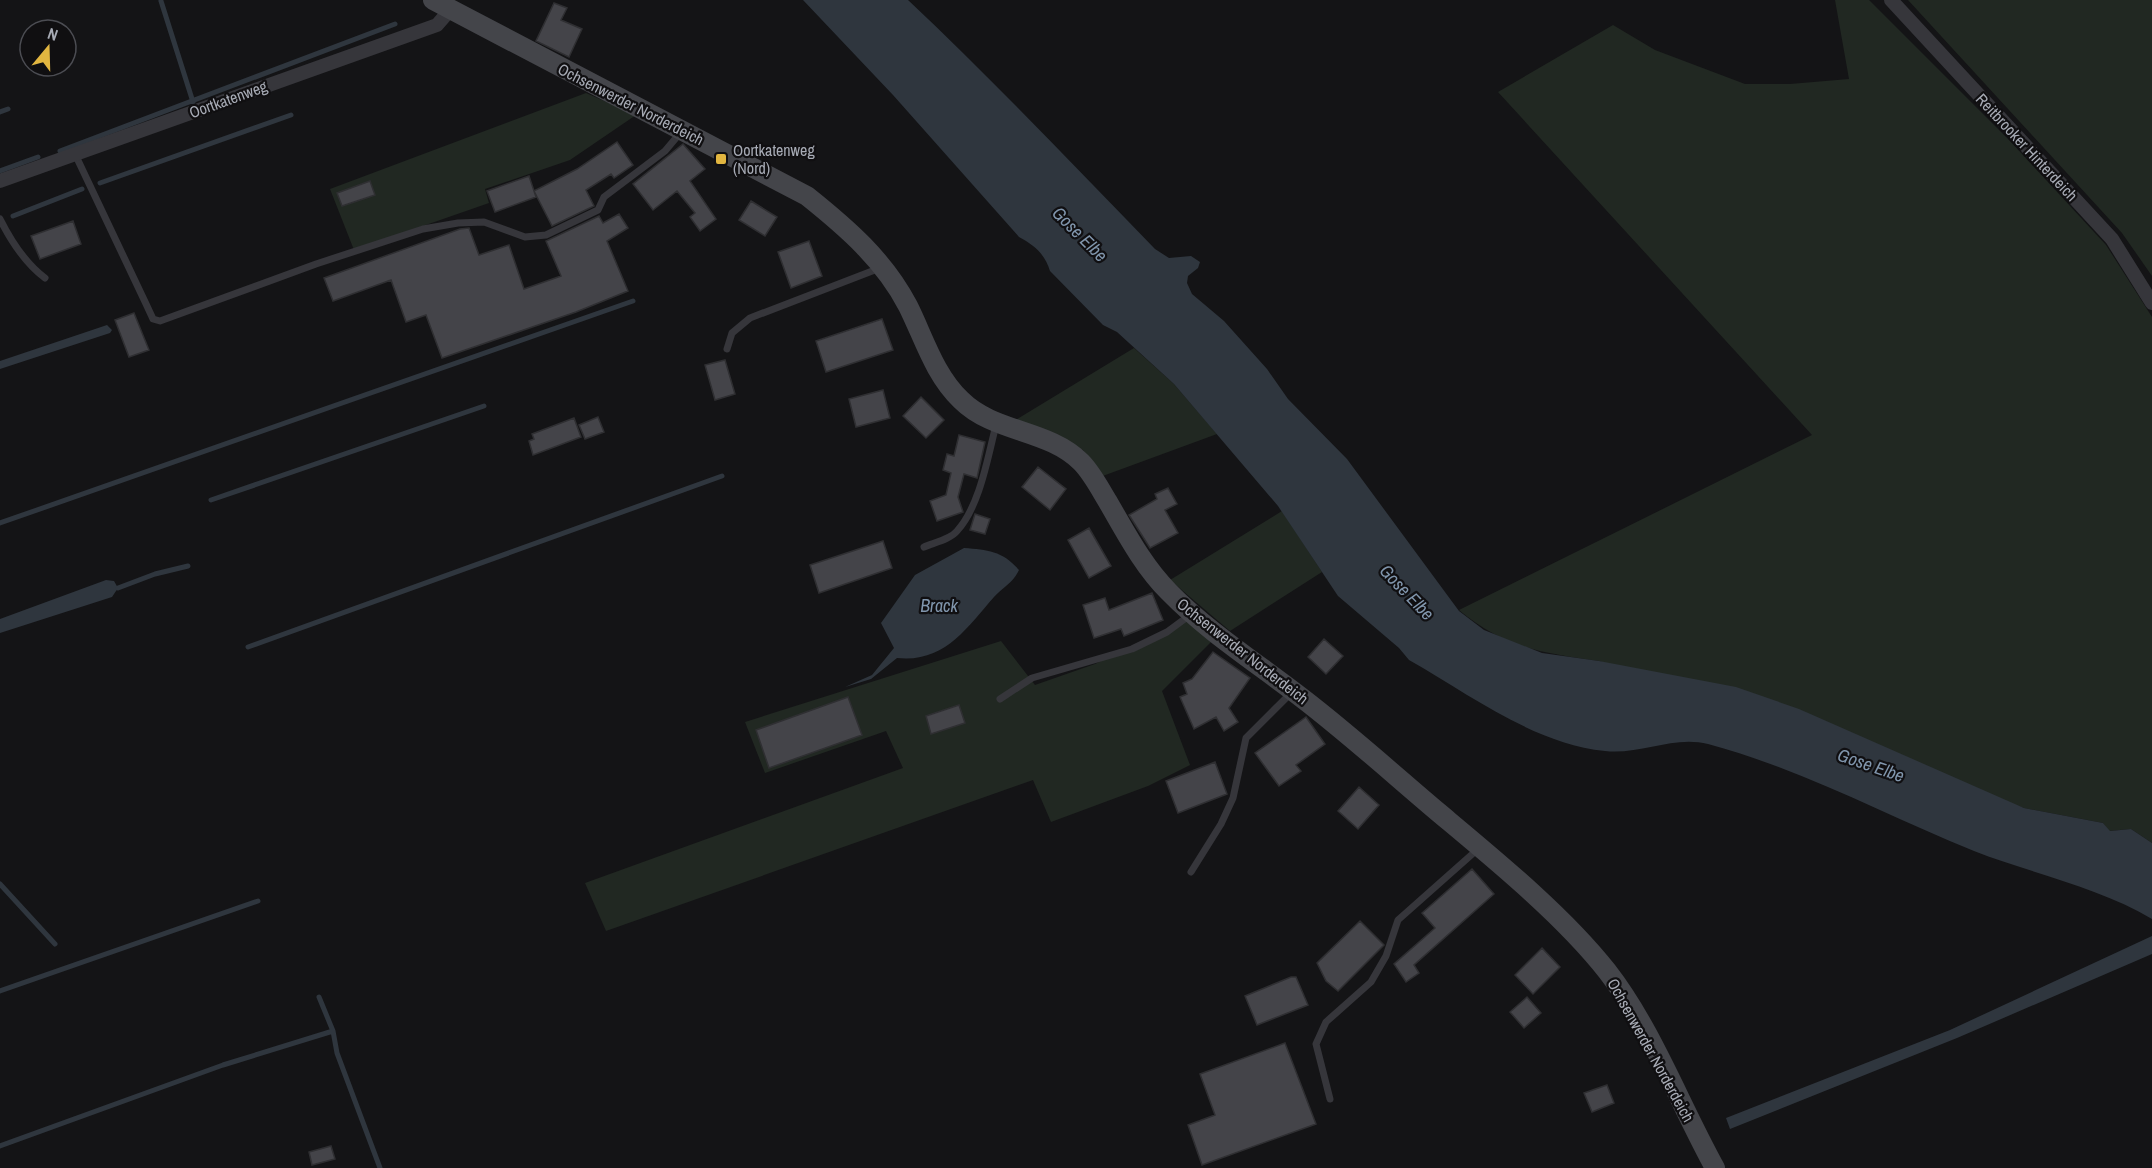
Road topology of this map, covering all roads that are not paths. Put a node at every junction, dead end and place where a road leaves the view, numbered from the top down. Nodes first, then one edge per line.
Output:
1 (433, 0) edge
2 (1891, 0) edge
3 (450, 10) junction
4 (682, 130) junction
5 (75, 154) junction
6 (0, 181) edge
7 (0, 219) edge
8 (882, 267) junction
9 (45, 278) dead end
10 (2152, 303) edge
11 (727, 349) dead end
12 (997, 422) junction
13 (924, 547) dead end
14 (1192, 614) junction
15 (1293, 691) junction
16 (1000, 699) dead end
17 (1480, 847) junction
18 (1191, 872) dead end
19 (1329, 1099) dead end
20 (1715, 1168) edge

1 - 3 street, Ochsenwerder Norderdeich
2 - 10 street, Reitbrooker Hinterdeich
3 - 4 street, Ochsenwerder Norderdeich
3 - 5 street, Oortkatenweg
4 - 5 lane
4 - 8 street, Ochsenwerder Norderdeich
5 - 6 street, Oortkatenweg
7 - 9 lane
8 - 11 lane
8 - 12 street, Ochsenwerder Norderdeich
12 - 13 lane
12 - 14 street, Ochsenwerder Norderdeich
14 - 15 street, Ochsenwerder Norderdeich
14 - 16 lane
15 - 17 street, Ochsenwerder Norderdeich
15 - 18 lane
17 - 19 lane
17 - 20 street, Ochsenwerder Norderdeich

